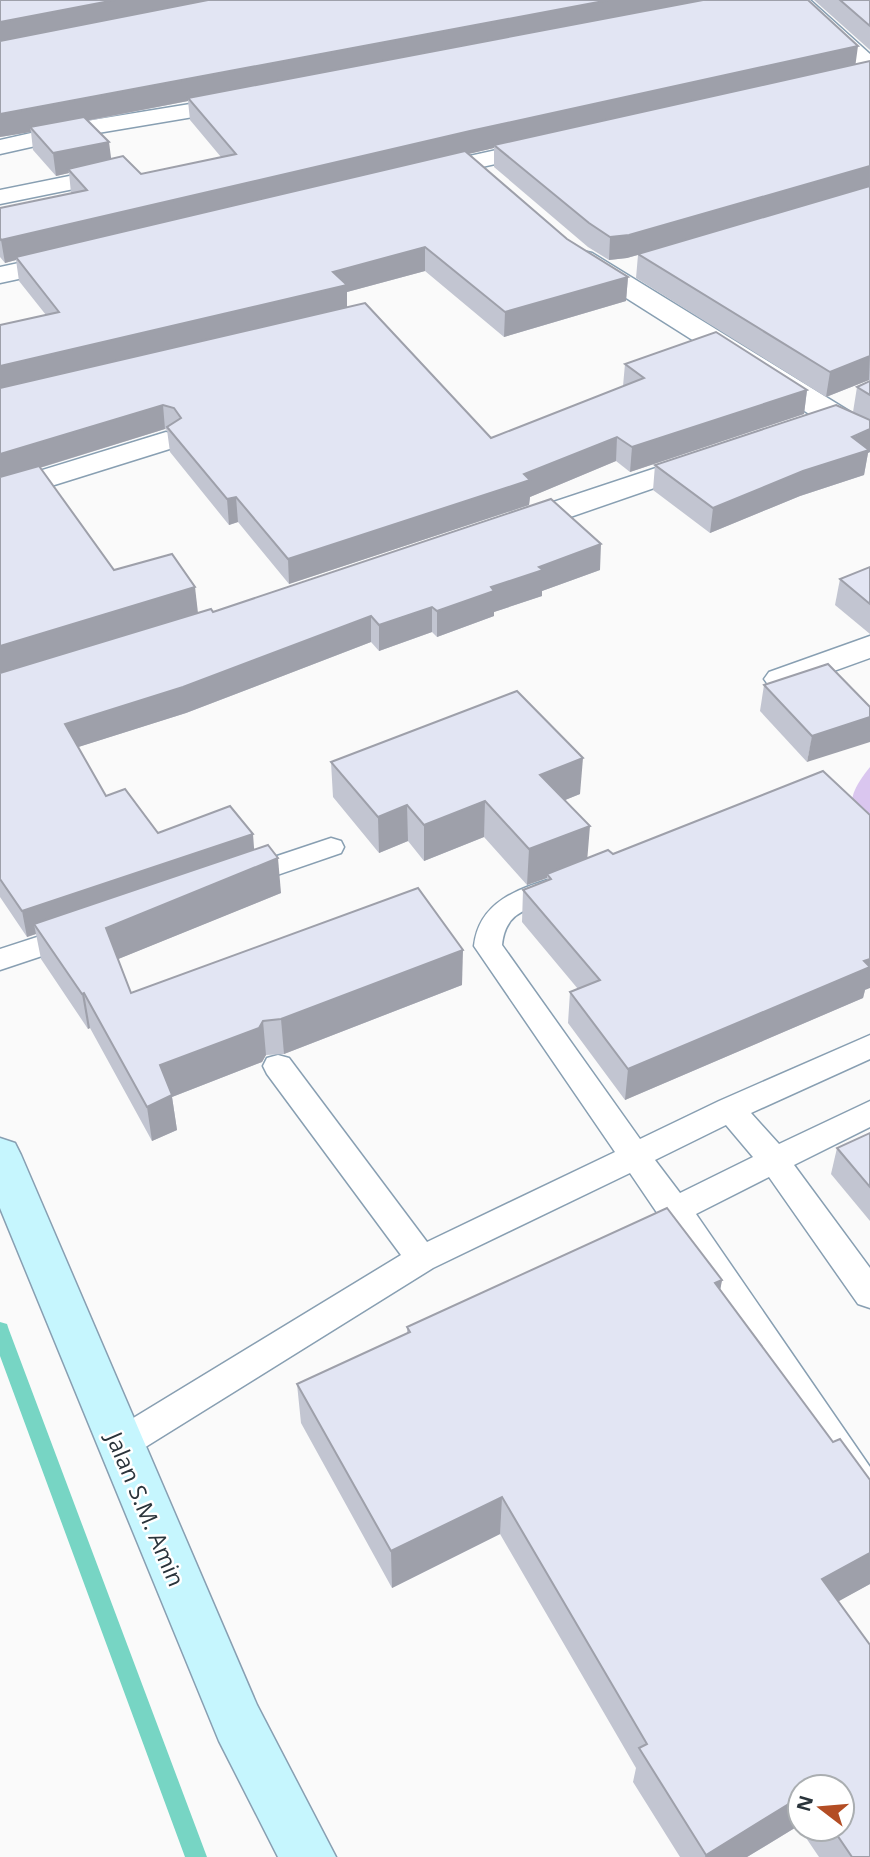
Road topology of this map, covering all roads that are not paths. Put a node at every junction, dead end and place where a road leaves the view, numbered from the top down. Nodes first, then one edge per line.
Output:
1 (797, 0) edge
2 (870, 66) edge
3 (870, 73) edge
4 (843, 79) edge
5 (258, 99) edge
6 (563, 142) edge
7 (0, 147) edge
8 (470, 163) junction
9 (114, 174) edge
10 (402, 179) edge
11 (499, 188) edge
12 (0, 197) edge
13 (567, 246) edge
14 (90, 255) edge
15 (642, 266) edge
16 (604, 271) junction
17 (0, 275) edge
18 (839, 408) junction
19 (796, 430) edge
20 (870, 436) edge
21 (166, 441) edge
22 (730, 452) edge
23 (0, 493) edge
24 (480, 537) edge
25 (870, 646) edge
26 (781, 679) edge
27 (331, 847) dead end
28 (587, 875) edge
29 (225, 883) edge
30 (93, 928) edge
31 (0, 960) edge
32 (870, 1046) edge
33 (278, 1066) dead end
34 (730, 1109) junction
35 (870, 1113) edge
36 (0, 1155) edge
37 (635, 1156) junction
38 (773, 1159) junction
39 (675, 1209) junction
40 (422, 1259) junction
41 (870, 1294) edge
42 (119, 1445) junction
43 (870, 1491) edge
44 (308, 1857) edge

1 - 2 street
3 - 4 street
5 - 7 street
6 - 8 street
8 - 10 street
8 - 11 street
9 - 12 street
13 - 16 street
14 - 17 street
15 - 16 street
16 - 18 street
18 - 19 street
18 - 20 street
21 - 23 street
22 - 24 street
25 - 26 street
27 - 29 lane
28 - 37 lane
30 - 31 lane
32 - 34 lane
33 - 40 lane
34 - 37 lane
34 - 38 lane
35 - 38 lane
36 - 42 street, Jalan S.M. Amin
37 - 39 lane
37 - 40 lane
38 - 39 lane
38 - 41 lane
39 - 43 lane
40 - 42 lane
42 - 44 street, Jalan S.M. Amin

